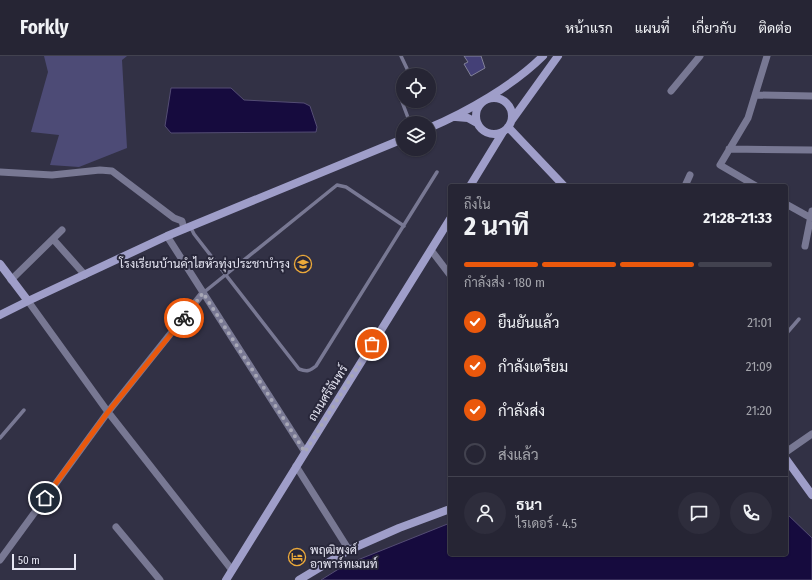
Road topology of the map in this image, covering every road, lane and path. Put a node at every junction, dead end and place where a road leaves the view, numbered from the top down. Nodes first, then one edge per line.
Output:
1 (401, 56) edge
2 (543, 56) edge
3 (558, 56) edge
4 (700, 56) edge
5 (767, 56) edge
6 (407, 68) edge
7 (671, 91) dead end
8 (756, 95) junction
9 (812, 96) edge
10 (485, 100) junction
11 (456, 117) junction
12 (477, 123) junction
13 (436, 125) edge
14 (507, 126) junction
15 (487, 133) junction
16 (396, 142) edge
17 (729, 149) junction
18 (812, 150) edge
19 (489, 155) junction
20 (0, 172) edge
21 (437, 172) dead end
22 (690, 175) dead end
23 (471, 184) edge
24 (562, 184) edge
25 (686, 184) edge
26 (753, 184) edge
27 (788, 205) edge
28 (811, 215) edge
29 (448, 222) edge
30 (404, 226) junction
31 (187, 228) junction
32 (62, 230) dead end
33 (167, 236) junction
34 (53, 238) junction
35 (805, 246) dead end
36 (431, 250) junction
37 (0, 264) edge
38 (448, 272) edge
39 (85, 274) junction
40 (226, 274) junction
41 (11, 280) junction
42 (203, 293) junction
43 (28, 302) junction
44 (0, 315) edge
45 (799, 319) dead end
46 (788, 332) edge
47 (24, 410) dead end
48 (108, 412) junction
49 (812, 434) edge
50 (0, 438) edge
51 (788, 451) edge
52 (305, 452) junction
53 (788, 462) edge
54 (296, 466) junction
55 (812, 495) edge
56 (448, 510) edge
57 (116, 527) dead end
58 (349, 550) junction
59 (0, 560) edge
60 (232, 570) junction
61 (160, 580) edge
62 (226, 580) edge
63 (299, 580) edge

1 - 6 lane
2 - 10 street
3 - 14 street
4 - 7 street
5 - 8 street
8 - 9 street
8 - 17 street
10 - 11 street
10 - 12 street
10 - 14 street
11 - 12 street
11 - 13 street
12 - 15 street
14 - 15 street
14 - 19 street
14 - 24 street
15 - 19 street
16 - 31 street
17 - 18 street
17 - 26 street
19 - 23 street
20 - 31 street
21 - 30 lane
22 - 25 street
27 - 28 street
28 - 35 street
29 - 36 street, ถนนศรีจันทร์
30 - 40 lane
30 - 40 lane
31 - 33 street
31 - 40 lane
32 - 34 street
33 - 39 street
33 - 42 street
34 - 39 street
34 - 41 street
36 - 38 street
36 - 52 street, ถนนศรีจันทร์
37 - 41 street
39 - 43 street
40 - 42 lane
41 - 43 street
42 - 48 street
42 - 52 street
43 - 44 street
43 - 48 street
45 - 46 lane
47 - 50 lane
48 - 59 street
48 - 60 street
49 - 51 street
52 - 54 street, ถนนศรีจันทร์
53 - 55 street
54 - 58 street
54 - 60 street, ถนนศรีจันทร์
56 - 58 street
57 - 61 street
58 - 63 street
60 - 62 street, ถนนศรีจันทร์

